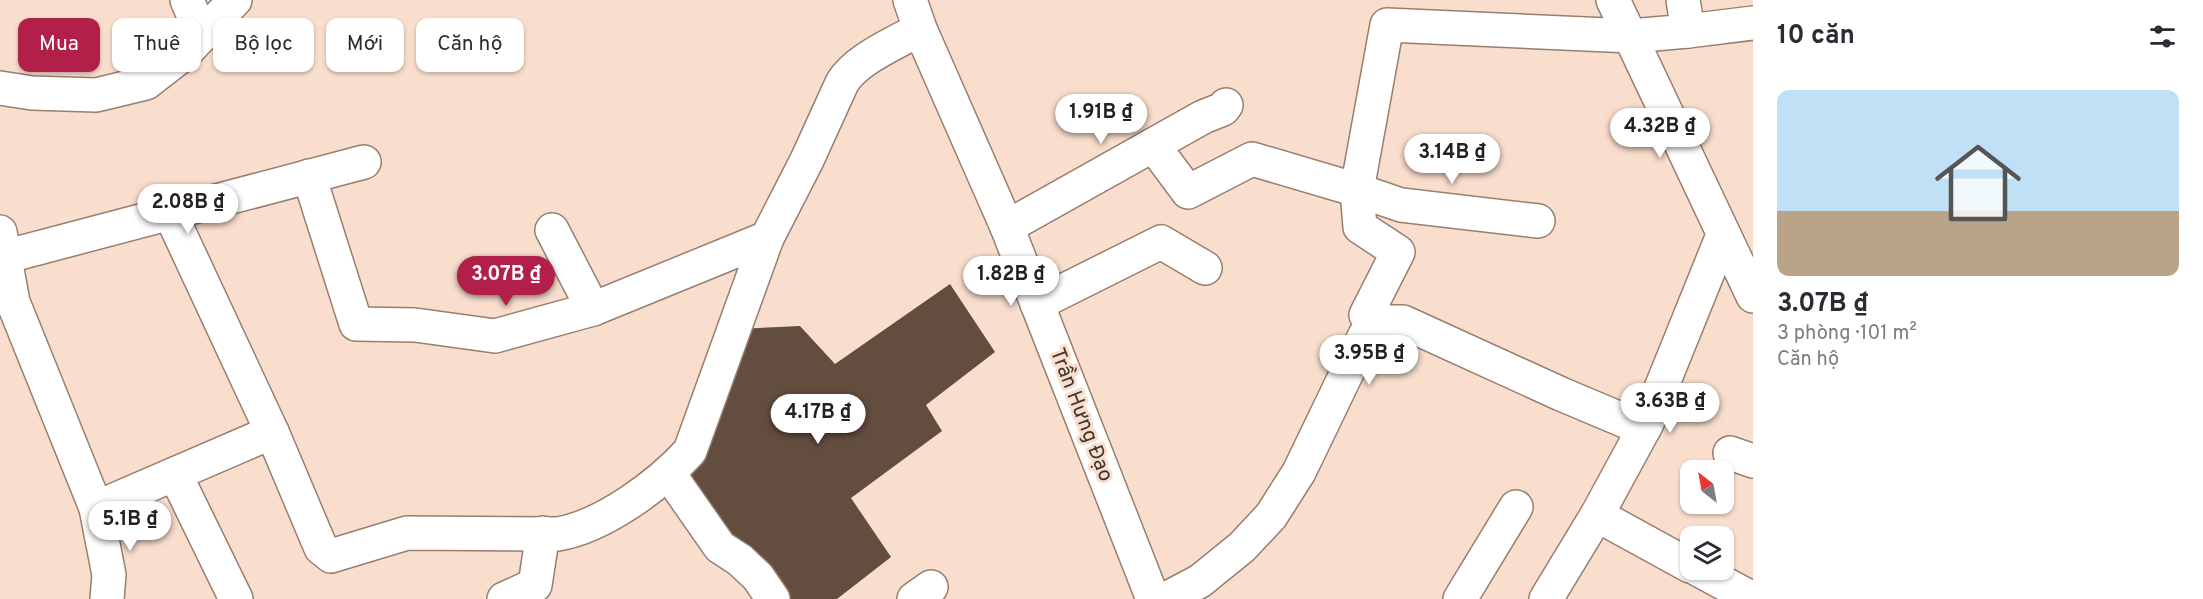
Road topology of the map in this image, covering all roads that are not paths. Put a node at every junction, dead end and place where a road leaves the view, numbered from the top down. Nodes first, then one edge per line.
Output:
1 (186, 0) edge
2 (235, 0) edge
3 (1613, 0) edge
4 (1388, 12) edge
5 (915, 14) edge
6 (1685, 15) edge
7 (1753, 23) edge
8 (202, 35) junction
9 (1632, 36) junction
10 (0, 88) edge
11 (1226, 105) dead end
12 (1153, 145) junction
13 (364, 162) dead end
14 (309, 176) junction
15 (1357, 190) junction
16 (170, 213) junction
17 (1538, 221) dead end
18 (1007, 227) junction
19 (552, 230) dead end
20 (1723, 235) junction
21 (767, 238) junction
22 (2, 249) edge
23 (1205, 268) dead end
24 (1753, 296) edge
25 (1037, 304) junction
26 (592, 309) junction
27 (1374, 329) junction
28 (1644, 429) junction
29 (272, 432) junction
30 (175, 474) junction
31 (669, 474) junction
32 (96, 507) junction
33 (1516, 507) dead end
34 (1597, 515) junction
35 (543, 533) junction
36 (1680, 561) edge
37 (1718, 580) edge
38 (107, 599) edge
39 (236, 599) edge
40 (504, 599) edge
41 (773, 599) edge
42 (1154, 599) edge
43 (1166, 599) edge
44 (1460, 599) edge
45 (1546, 599) edge
46 (1753, 599) edge

1 - 8 street
2 - 8 street
3 - 9 street
4 - 9 street
4 - 15 street
5 - 18 street, Trần Hưng Đạo
5 - 21 street
6 - 7 street
6 - 9 street
8 - 10 street
9 - 20 street
11 - 12 street
12 - 15 street
12 - 18 street
13 - 14 street
14 - 16 street
14 - 26 street
15 - 17 street
15 - 27 street
16 - 22 street
16 - 29 street
18 - 25 street, Trần Hưng Đạo
19 - 26 street
20 - 24 street
20 - 28 street
21 - 26 street
21 - 31 street
22 - 32 street
23 - 25 street
25 - 42 street, Trần Hưng Đạo
27 - 28 street
27 - 43 street
28 - 34 street
29 - 30 street
29 - 35 street
30 - 32 street
30 - 39 street
31 - 35 street
31 - 41 street
32 - 38 street
33 - 44 street
34 - 36 street
34 - 45 street
35 - 40 street
37 - 46 street

